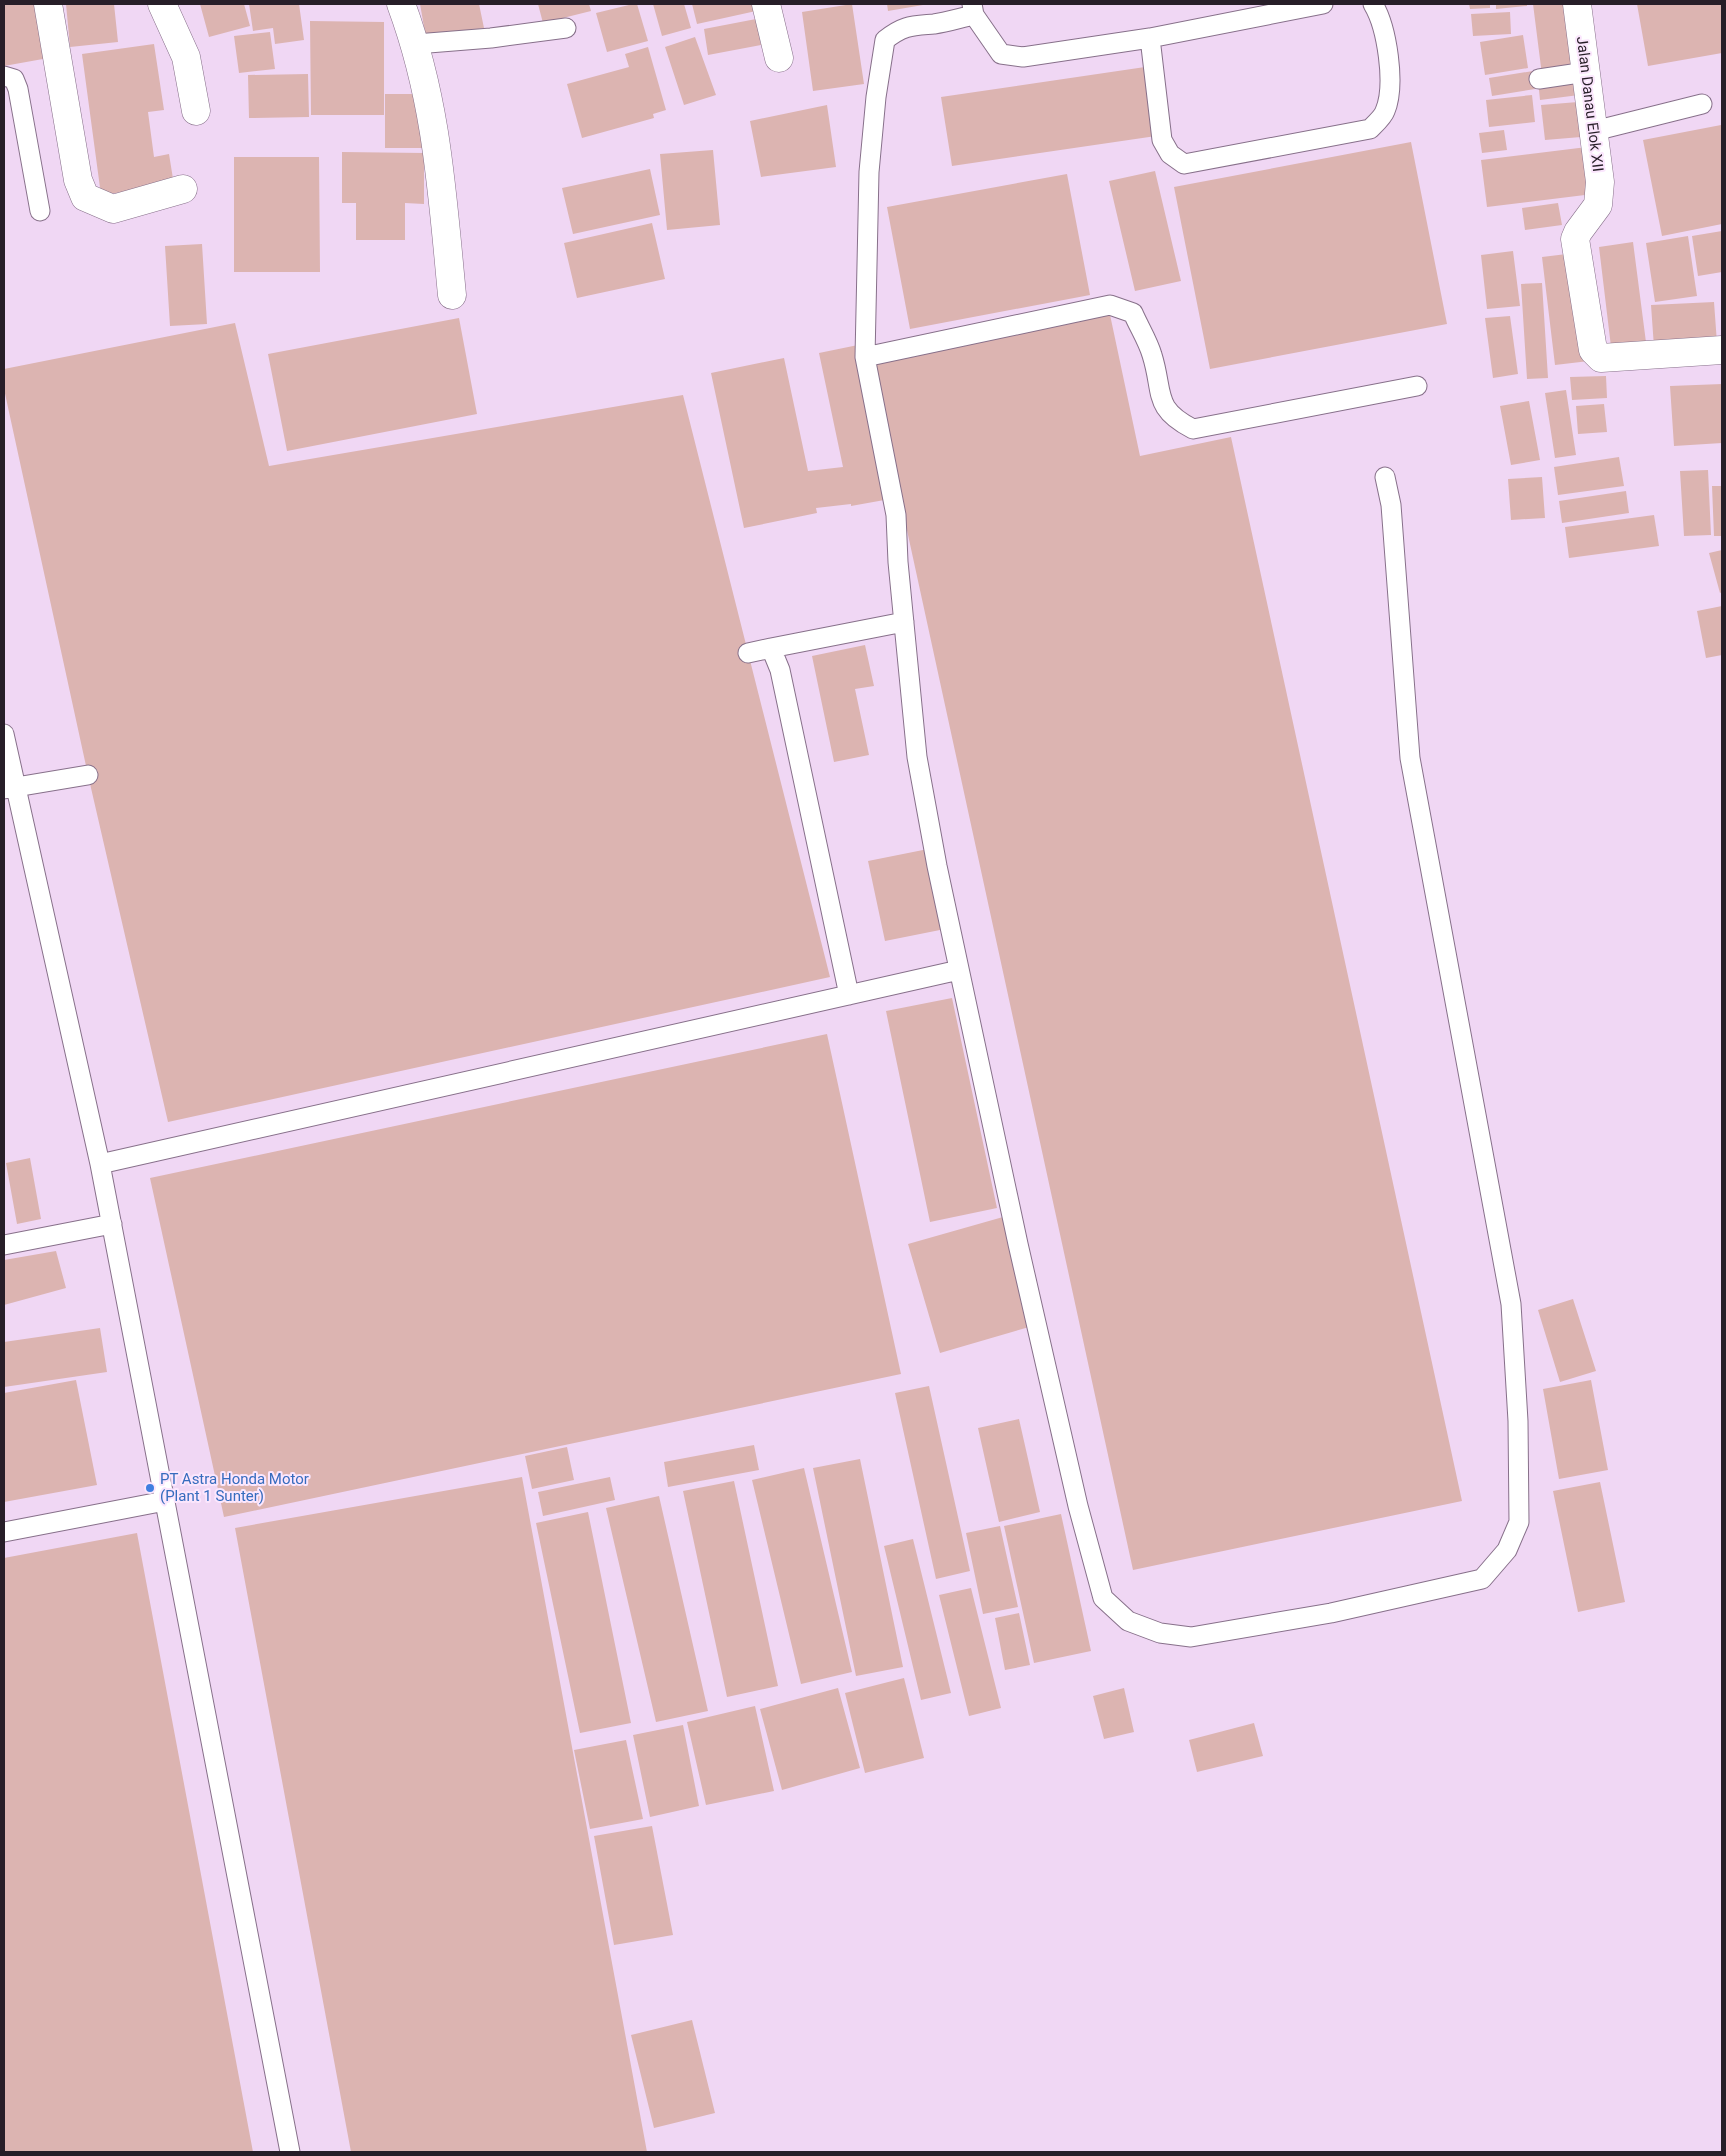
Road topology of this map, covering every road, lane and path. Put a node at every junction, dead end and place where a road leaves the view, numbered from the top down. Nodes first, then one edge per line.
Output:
1 (48, 4) edge
2 (162, 4) edge
3 (401, 4) edge
4 (766, 4) edge
5 (1319, 4) edge
6 (1373, 4) edge
7 (1577, 4) edge
8 (973, 9) edge
9 (566, 28) dead end
10 (1150, 38) junction
11 (416, 44) junction
12 (779, 58) dead end
13 (1586, 72) junction
14 (4, 76) edge
15 (1538, 78) dead end
16 (1702, 104) dead end
17 (196, 110) dead end
18 (1594, 131) junction
19 (183, 189) dead end
20 (40, 211) dead end
21 (452, 294) dead end
22 (1722, 350) edge
23 (865, 357) junction
24 (1417, 386) dead end
25 (1384, 477) dead end
26 (904, 622) junction
27 (770, 648) junction
28 (748, 653) dead end
29 (4, 734) edge
30 (88, 775) dead end
31 (9, 788) edge
32 (959, 970) junction
33 (849, 995) junction
34 (100, 1164) junction
35 (112, 1224) junction
36 (4, 1245) edge
37 (165, 1501) junction
38 (4, 1532) edge
39 (290, 2152) edge

1 - 19 street
2 - 17 street
3 - 11 street
4 - 12 street
5 - 10 lane
6 - 10 lane
7 - 13 street, Jalan Danau Elok XII
8 - 10 lane
8 - 23 lane
9 - 11 lane
11 - 21 street
13 - 15 lane
13 - 18 street, Jalan Danau Elok XII
14 - 20 lane
16 - 18 lane
18 - 22 street, Jalan Danau Elok XII
23 - 24 lane
23 - 26 lane
25 - 32 lane
26 - 27 lane
26 - 32 lane
27 - 28 lane
27 - 33 lane
29 - 31 lane
30 - 31 lane
31 - 34 lane
32 - 33 lane
33 - 34 lane
34 - 35 lane
35 - 36 lane
35 - 37 lane
37 - 38 lane
37 - 39 lane

